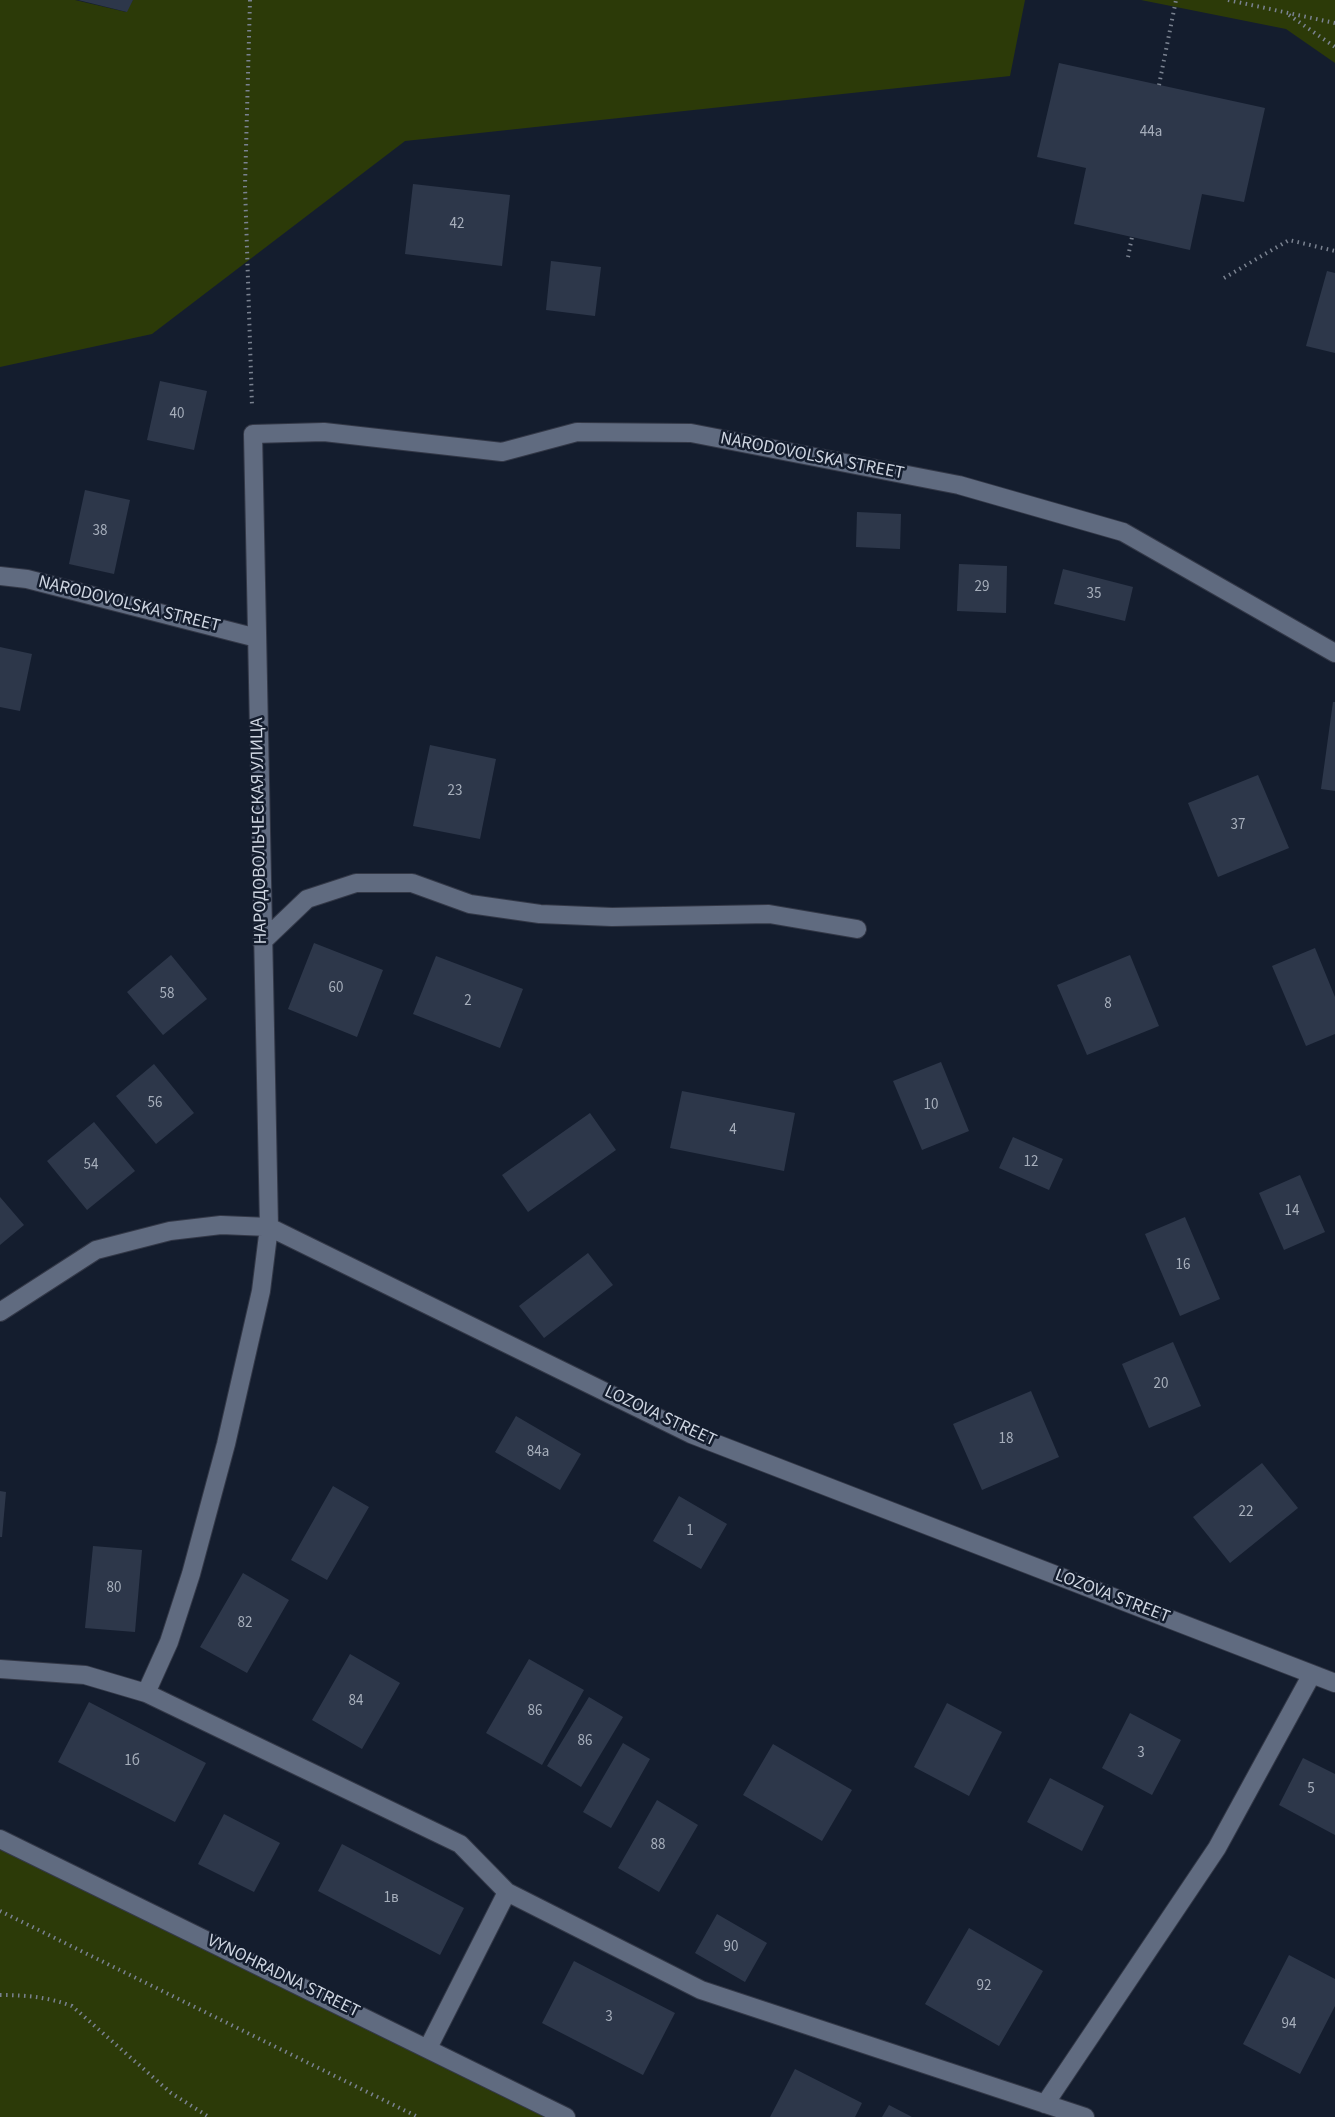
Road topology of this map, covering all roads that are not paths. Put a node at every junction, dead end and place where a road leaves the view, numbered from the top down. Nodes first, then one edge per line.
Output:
1 (253, 434) joint
2 (0, 576) edge
3 (257, 638) junction
4 (1335, 653) edge
5 (857, 929) dead end
6 (262, 942) junction
7 (269, 1227) junction
8 (0, 1312) edge
9 (0, 1669) edge
10 (1312, 1674) junction
11 (1335, 1683) edge
12 (146, 1693) junction
13 (0, 1839) edge
14 (507, 1892) junction
15 (428, 2048) junction
16 (1045, 2104) junction
17 (566, 2117) edge
18 (1085, 2117) edge

1 - 3 street, НАРОДОВОЛЬЧЕСКАЯ УЛИЦА
1 - 4 street, NARODOVOLSKA STREET
2 - 3 street, NARODOVOLSKA STREET
3 - 6 street, НАРОДОВОЛЬЧЕСКАЯ УЛИЦА
5 - 6 street
6 - 7 street, НАРОДОВОЛЬЧЕСКАЯ УЛИЦА
7 - 8 street, LOZOVA STREET
7 - 10 street, LOZOVA STREET
7 - 12 street, НАРОДОВОЛЬЧЕСКАЯ УЛИЦА
9 - 12 street
10 - 11 street, LOZOVA STREET
10 - 16 street
12 - 14 street
13 - 15 street, VYNOHRADNA STREET
14 - 15 street
14 - 16 street
15 - 17 street, VYNOHRADNA STREET
16 - 18 street

